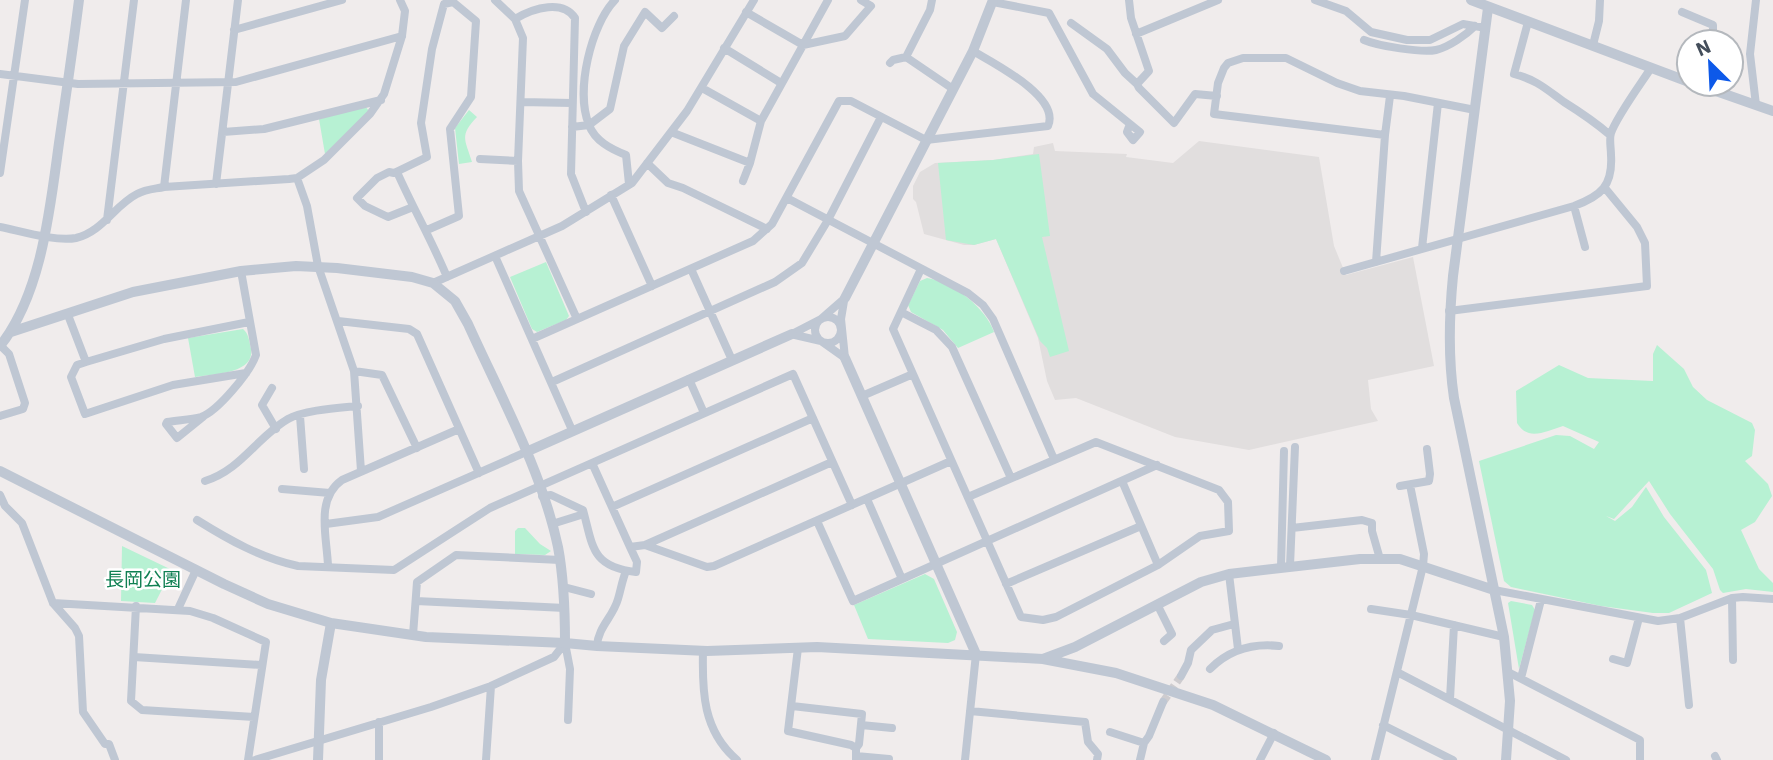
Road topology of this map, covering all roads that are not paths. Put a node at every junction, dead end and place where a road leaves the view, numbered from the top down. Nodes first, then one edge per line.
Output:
1 (25, 0) edge
2 (79, 0) edge
3 (134, 0) edge
4 (186, 0) edge
5 (238, 0) edge
6 (342, 0) edge
7 (400, 0) edge
8 (495, 0) edge
9 (615, 0) edge
10 (754, 0) edge
11 (828, 0) edge
12 (862, 0) edge
13 (932, 0) edge
14 (1129, 0) edge
15 (1218, 0) edge
16 (1315, 0) edge
17 (1471, 0) edge
18 (1600, 0) edge
19 (1756, 0) edge
20 (993, 1) edge
21 (1203, 3) edge
22 (1488, 4) edge
23 (746, 12) junction
24 (1682, 12) dead end
25 (674, 16) dead end
26 (515, 19) junction
27 (1528, 22) junction
28 (1071, 23) dead end
29 (1475, 26) junction
30 (1486, 28) junction
31 (1713, 28) edge
32 (234, 30) junction
33 (1136, 34) junction
34 (402, 37) junction
35 (1364, 40) dead end
36 (803, 45) junction
37 (1593, 45) junction
38 (724, 48) junction
39 (973, 51) junction
40 (906, 57) junction
41 (890, 63) dead end
42 (1651, 68) junction
43 (0, 74) edge
44 (15, 76) junction
45 (1675, 77) edge
46 (229, 81) junction
47 (176, 82) junction
48 (68, 83) junction
49 (124, 83) junction
50 (781, 83) junction
51 (1137, 84) junction
52 (702, 88) junction
53 (953, 89) junction
54 (1217, 96) junction
55 (1390, 96) junction
56 (1740, 98) edge
57 (382, 100) junction
58 (521, 102) junction
59 (572, 103) junction
60 (1438, 103) junction
61 (1756, 105) junction
62 (1475, 110) junction
63 (1773, 111) edge
64 (881, 117) junction
65 (761, 121) junction
66 (1129, 124) dead end
67 (589, 125) junction
68 (572, 127) junction
69 (223, 132) junction
70 (671, 132) junction
71 (1385, 135) junction
72 (1610, 135) junction
73 (926, 140) junction
74 (480, 159) dead end
75 (518, 161) junction
76 (647, 163) junction
77 (750, 163) junction
78 (397, 172) junction
79 (0, 173) edge
80 (297, 178) junction
81 (743, 181) dead end
82 (216, 184) junction
83 (629, 184) junction
84 (164, 187) junction
85 (1605, 188) junction
86 (611, 195) junction
87 (787, 198) junction
88 (1574, 206) junction
89 (413, 207) junction
90 (586, 212) junction
91 (107, 219) junction
92 (828, 220) junction
93 (0, 227) edge
94 (766, 229) junction
95 (427, 230) junction
96 (45, 235) junction
97 (539, 236) junction
98 (1458, 238) junction
99 (873, 243) junction
100 (1585, 247) dead end
101 (1422, 248) junction
102 (495, 256) junction
103 (1377, 262) junction
104 (318, 266) junction
105 (691, 269) junction
106 (921, 269) junction
107 (241, 271) junction
108 (1345, 271) dead end
109 (447, 277) junction
110 (433, 283) junction
111 (652, 286) junction
112 (845, 298) junction
113 (1449, 311) junction
114 (901, 312) junction
115 (710, 313) junction
116 (68, 315) junction
117 (577, 319) junction
118 (821, 319) junction
119 (338, 321) junction
120 (250, 322) junction
121 (841, 329) junction
122 (0, 331) edge
123 (11, 332) junction
124 (792, 334) junction
125 (532, 339) junction
126 (821, 341) junction
127 (0, 346) edge
128 (845, 358) junction
129 (732, 360) junction
130 (86, 362) junction
131 (354, 371) junction
132 (246, 373) junction
133 (913, 374) junction
134 (688, 379) junction
135 (552, 382) junction
136 (272, 388) dead end
137 (862, 396) junction
138 (358, 406) junction
139 (704, 413) junction
140 (0, 416) edge
141 (203, 416) dead end
142 (300, 416) junction
143 (813, 418) junction
144 (276, 429) junction
145 (460, 429) junction
146 (572, 430) junction
147 (1295, 447) dead end
148 (417, 448) junction
149 (1427, 449) dead end
150 (1284, 451) dead end
151 (526, 452) junction
152 (1054, 459) junction
153 (951, 461) junction
154 (832, 462) junction
155 (592, 463) junction
156 (1157, 465) junction
157 (304, 469) dead end
158 (0, 471) edge
159 (361, 471) junction
160 (479, 473) junction
161 (1011, 478) junction
162 (205, 481) dead end
163 (1122, 481) junction
164 (901, 483) junction
165 (1410, 485) junction
166 (1400, 486) dead end
167 (282, 489) dead end
168 (540, 491) junction
169 (330, 493) junction
170 (0, 495) edge
171 (968, 497) junction
172 (867, 499) junction
173 (852, 505) junction
174 (612, 507) junction
175 (584, 514) junction
176 (197, 520) dead end
177 (817, 521) junction
178 (326, 524) junction
179 (552, 524) junction
180 (1141, 526) junction
181 (1292, 528) junction
182 (987, 541) junction
183 (645, 545) junction
184 (630, 547) junction
185 (1380, 559) junction
186 (560, 560) junction
187 (936, 564) junction
188 (1158, 565) junction
189 (328, 566) junction
190 (1423, 566) junction
191 (1286, 567) junction
192 (196, 570) junction
193 (626, 571) junction
194 (1229, 573) junction
195 (901, 579) junction
196 (1006, 584) junction
197 (564, 587) junction
198 (1493, 590) junction
199 (591, 594) dead end
200 (1732, 598) junction
201 (1773, 599) edge
202 (1541, 600) junction
203 (416, 601) junction
204 (53, 603) junction
205 (1157, 604) junction
206 (136, 606) junction
207 (565, 608) junction
208 (178, 609) junction
209 (1371, 609) dead end
210 (1411, 615) junction
211 (1639, 618) junction
212 (1679, 618) junction
213 (331, 623) junction
214 (1234, 624) junction
215 (1454, 625) junction
216 (413, 635) junction
217 (1504, 637) junction
218 (1164, 641) dead end
219 (565, 643) junction
220 (597, 646) junction
221 (1279, 646) dead end
222 (798, 648) junction
223 (1238, 649) junction
224 (703, 651) junction
225 (976, 654) junction
226 (134, 657) junction
227 (1043, 659) junction
228 (1613, 659) dead end
229 (1733, 660) dead end
230 (261, 665) junction
231 (1210, 669) dead end
232 (1508, 672) junction
233 (1397, 673) junction
234 (1181, 676) tunnel mouth
235 (1521, 678) junction
236 (491, 686) junction
237 (1450, 699) junction
238 (1163, 702) tunnel mouth
239 (1689, 705) dead end
240 (792, 706) junction
241 (970, 711) junction
242 (254, 717) junction
243 (568, 720) dead end
244 (379, 723) junction
245 (861, 725) junction
246 (1383, 725) junction
247 (892, 728) dead end
248 (1509, 730) junction
249 (1110, 732) dead end
250 (1274, 733) junction
251 (319, 741) junction
252 (1144, 743) junction
253 (291, 749) junction
254 (856, 754) edge
255 (115, 760) edge
256 (248, 760) edge
257 (255, 760) edge
258 (290, 760) edge
259 (318, 760) edge
260 (380, 760) edge
261 (486, 760) edge
262 (737, 760) edge
263 (889, 760) edge
264 (965, 760) edge
265 (1097, 760) edge
266 (1140, 760) edge
267 (1260, 760) edge
268 (1326, 760) edge
269 (1375, 760) edge
270 (1453, 760) edge
271 (1506, 760) edge
272 (1566, 760) edge
273 (1640, 760) edge

1 - 44 street
2 - 48 street
3 - 49 street
4 - 47 street
5 - 32 street
6 - 32 street
7 - 34 street
8 - 26 street
9 - 67 street
10 - 23 street
11 - 36 street
12 - 36 street
13 - 40 street
14 - 33 street
15 - 21 street
16 - 29 street
17 - 22 street
18 - 37 street
19 - 61 street
20 - 39 street
20 - 66 street
21 - 33 street
22 - 27 street
22 - 30 street
23 - 36 street
23 - 38 street
24 - 31 street
25 - 67 street
26 - 58 street
26 - 59 street
27 - 37 street
27 - 72 street
28 - 51 street
29 - 30 street
29 - 35 street
30 - 62 street
32 - 46 street
33 - 51 street
34 - 46 street
34 - 57 street
36 - 50 street
37 - 42 street
38 - 50 street
38 - 52 street
39 - 53 street
39 - 73 street
40 - 41 street
40 - 53 street
42 - 45 street
42 - 72 street
43 - 44 street
44 - 48 street
44 - 79 street
46 - 47 street
46 - 69 street
47 - 49 street
47 - 84 street
48 - 49 street
48 - 96 street
49 - 91 street
50 - 65 street
51 - 54 street
52 - 65 street
52 - 70 street
53 - 73 street
54 - 55 street
54 - 71 street
55 - 60 street
55 - 71 street
56 - 61 street
57 - 69 street
57 - 80 street
58 - 59 street
58 - 75 street
59 - 68 street
60 - 62 street
60 - 101 street
61 - 63 street
62 - 98 street
64 - 73 street
64 - 87 street
64 - 92 street
65 - 77 street
67 - 68 street
67 - 83 street
68 - 90 street
69 - 82 street
70 - 76 street
70 - 77 street
71 - 103 street
72 - 85 street
73 - 99 street
74 - 75 street
75 - 97 street
76 - 83 street
76 - 94 street
77 - 81 street
78 - 89 street
78 - 89 street
78 - 95 street
80 - 82 street
80 - 104 street
82 - 84 street
83 - 86 street
84 - 91 street
85 - 88 street
85 - 113 street
86 - 90 street
86 - 111 street
87 - 92 street
87 - 94 street
88 - 98 street
88 - 100 street
89 - 95 street
90 - 97 street
91 - 96 street
92 - 99 street
92 - 115 street
93 - 96 street
94 - 105 street
95 - 109 street
96 - 123 street
97 - 102 street
97 - 117 street
98 - 101 street
98 - 113 street
99 - 106 street
99 - 112 street
101 - 103 street
102 - 109 street
102 - 125 street
103 - 108 street
104 - 107 street
104 - 110 street
104 - 119 street
105 - 111 street
105 - 115 street
106 - 114 street
106 - 152 street
107 - 116 street
107 - 120 street
109 - 110 street
110 - 151 street
111 - 117 street
112 - 118 street
112 - 121 street
113 - 198 street
114 - 133 street
114 - 161 street
115 - 129 street
115 - 135 street
116 - 123 street
116 - 130 street
117 - 125 street
118 - 121 street
118 - 124 street
118 - 126 street
119 - 131 street
119 - 145 street
120 - 130 street
120 - 132 street
121 - 126 street
121 - 128 street
122 - 123 street
123 - 127 street
124 - 126 street
124 - 129 street
125 - 135 street
126 - 128 street
127 - 140 street
128 - 137 street
129 - 134 street
130 - 132 street
131 - 138 street
131 - 148 street
132 - 141 street
133 - 137 street
133 - 153 street
134 - 139 street
134 - 146 street
135 - 146 street
136 - 144 street
137 - 164 street
138 - 142 street
138 - 159 street
139 - 143 street
139 - 155 street
142 - 144 street
142 - 157 street
143 - 154 street
143 - 174 street
144 - 162 street
145 - 148 street
145 - 160 street
146 - 151 street
147 - 181 street
148 - 159 street
149 - 165 street
150 - 191 street
151 - 160 street
151 - 168 street
152 - 156 street
152 - 161 street
153 - 164 street
153 - 171 street
154 - 173 street
154 - 183 street
155 - 168 street
155 - 174 street
156 - 163 street
156 - 188 street
158 - 192 street
159 - 169 street
160 - 178 street
161 - 171 street
163 - 180 street
163 - 182 street
164 - 172 street
164 - 187 street
165 - 166 street
165 - 190 street
167 - 169 street
168 - 175 street
168 - 179 street
168 - 189 street
169 - 178 street
170 - 204 street
171 - 182 street
172 - 173 street
172 - 195 street
173 - 177 street
174 - 184 street
175 - 179 street
175 - 193 street
176 - 189 street
177 - 183 street
177 - 195 street
178 - 189 street
179 - 186 street
180 - 188 street
180 - 196 street
181 - 185 street
181 - 191 street
182 - 187 street
182 - 196 street
183 - 184 street
184 - 193 street
185 - 190 street
185 - 191 street
186 - 197 street
186 - 203 street
187 - 195 street
187 - 225 street
188 - 196 street
190 - 198 street
190 - 210 street
191 - 194 street
192 - 208 street
192 - 213 street
193 - 220 street
194 - 205 street
194 - 214 street
197 - 199 street
197 - 207 street
198 - 202 street
198 - 217 street
200 - 201 street
200 - 212 street
200 - 229 street
202 - 211 street
202 - 235 street
203 - 207 street
203 - 216 street
204 - 206 street
204 - 255 street
205 - 218 street
205 - 227 street
206 - 208 street
206 - 226 street
207 - 219 street
208 - 230 street
209 - 210 street
210 - 215 street
210 - 233 street
211 - 212 street
211 - 228 street
212 - 239 street
213 - 216 street
213 - 251 street
214 - 223 street
214 - 234 street
215 - 217 street
215 - 237 street
216 - 219 street
217 - 232 street
219 - 220 street
219 - 236 street
219 - 243 street
220 - 224 street
221 - 223 street
222 - 224 street
222 - 225 street
222 - 240 street
223 - 231 street
224 - 262 street
225 - 227 street
225 - 241 street
226 - 230 street
226 - 242 street
227 - 250 street
230 - 242 street
232 - 235 street
232 - 248 street
233 - 237 street
233 - 246 street
235 - 273 street
236 - 244 street
236 - 261 street
237 - 248 street
238 - 252 street
240 - 245 street
240 - 254 street
241 - 264 street
241 - 265 street
242 - 256 street
244 - 251 street
244 - 260 street
245 - 247 street
245 - 254 street
246 - 269 street
246 - 270 street
248 - 271 street
248 - 272 street
249 - 252 street
250 - 267 street
250 - 268 street
251 - 253 street
251 - 259 street
252 - 266 street
253 - 257 street
253 - 258 street
254 - 263 street

